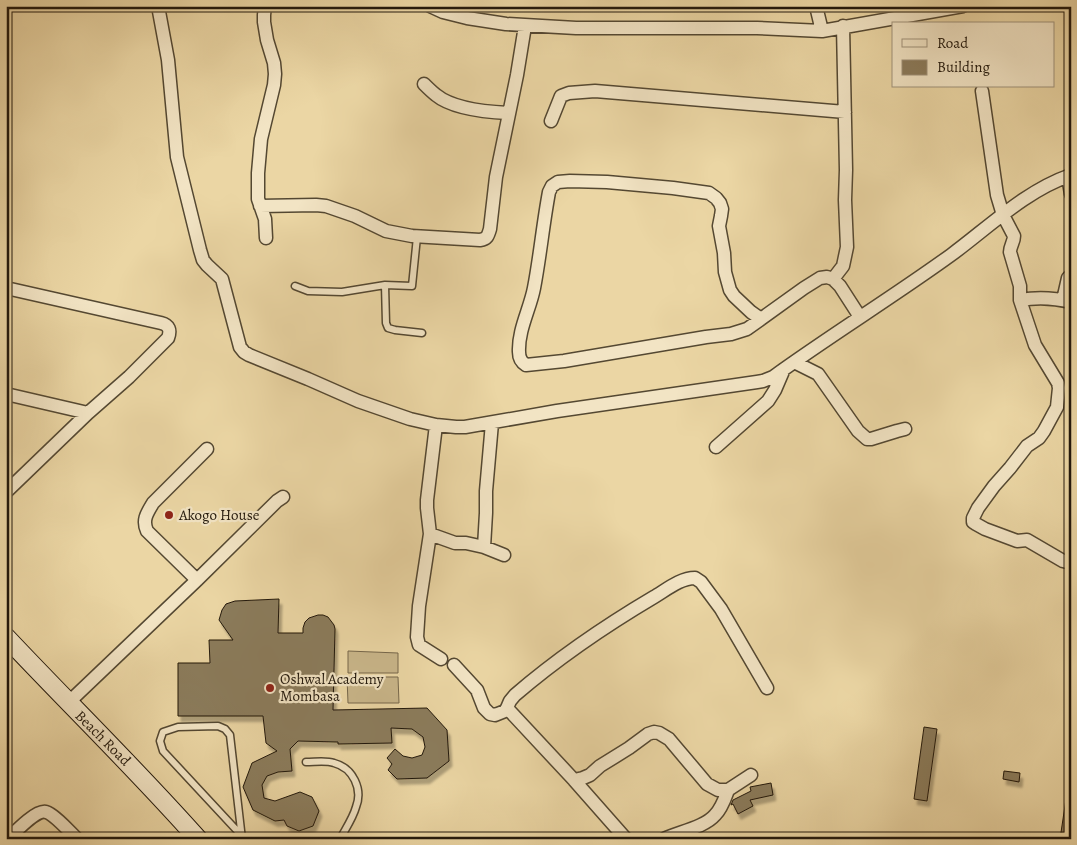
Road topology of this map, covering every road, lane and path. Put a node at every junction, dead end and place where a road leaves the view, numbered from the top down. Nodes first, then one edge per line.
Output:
1 (158, 6) edge
2 (265, 6) edge
3 (430, 6) edge
4 (816, 6) edge
5 (960, 6) edge
6 (525, 26) junction
7 (842, 26) junction
8 (822, 30) junction
9 (424, 84) dead end
10 (982, 90) dead end
11 (845, 112) junction
12 (508, 113) junction
13 (551, 121) dead end
14 (1069, 176) edge
15 (1071, 194) edge
16 (260, 206) junction
17 (1003, 215) junction
18 (417, 237) junction
19 (266, 238) dead end
20 (1071, 275) edge
21 (833, 279) junction
22 (386, 285) junction
23 (295, 286) dead end
24 (6, 288) edge
25 (1020, 300) junction
26 (1067, 301) edge
27 (860, 317) junction
28 (761, 320) junction
29 (422, 334) dead end
30 (789, 366) junction
31 (6, 394) edge
32 (88, 413) junction
33 (492, 423) junction
34 (436, 425) junction
35 (905, 429) dead end
36 (716, 447) dead end
37 (207, 449) dead end
38 (6, 492) edge
39 (283, 497) dead end
40 (430, 534) junction
41 (484, 547) junction
42 (504, 555) dead end
43 (1071, 563) edge
44 (197, 580) junction
45 (6, 638) edge
46 (441, 659) dead end
47 (454, 665) dead end
48 (767, 688) dead end
49 (68, 702) junction
50 (507, 708) junction
51 (306, 762) dead end
52 (751, 775) dead end
53 (574, 780) junction
54 (728, 790) junction
55 (194, 837) edge
56 (242, 837) edge
57 (8, 839) edge
58 (77, 839) edge
59 (340, 839) edge
60 (626, 839) edge
61 (664, 839) edge

1 - 34 street
2 - 16 street
3 - 6 street
4 - 8 street
5 - 7 street
6 - 8 street
6 - 12 street
7 - 8 street
7 - 11 street
9 - 12 street
10 - 17 street
11 - 13 street
11 - 21 street
12 - 18 street
14 - 15 street
14 - 17 street
16 - 18 street
16 - 19 street
17 - 25 street
17 - 27 street
18 - 22 lane
20 - 26 street
21 - 27 street
21 - 28 street
22 - 23 lane
22 - 29 lane
24 - 32 street
25 - 26 street
25 - 43 street
27 - 30 street
28 - 28 street
30 - 33 street
30 - 35 street
30 - 36 street
31 - 32 street
32 - 38 street
33 - 34 street
33 - 41 street
34 - 40 street
37 - 44 street
39 - 44 street
40 - 41 street
40 - 46 street
41 - 42 street
44 - 49 street
45 - 49 main road, Beach Road
47 - 50 street
48 - 50 street
49 - 55 main road, Beach Road
50 - 53 street
51 - 59 lane
52 - 54 street
53 - 54 street
53 - 60 street
54 - 61 street
56 - 56 lane
57 - 58 street

